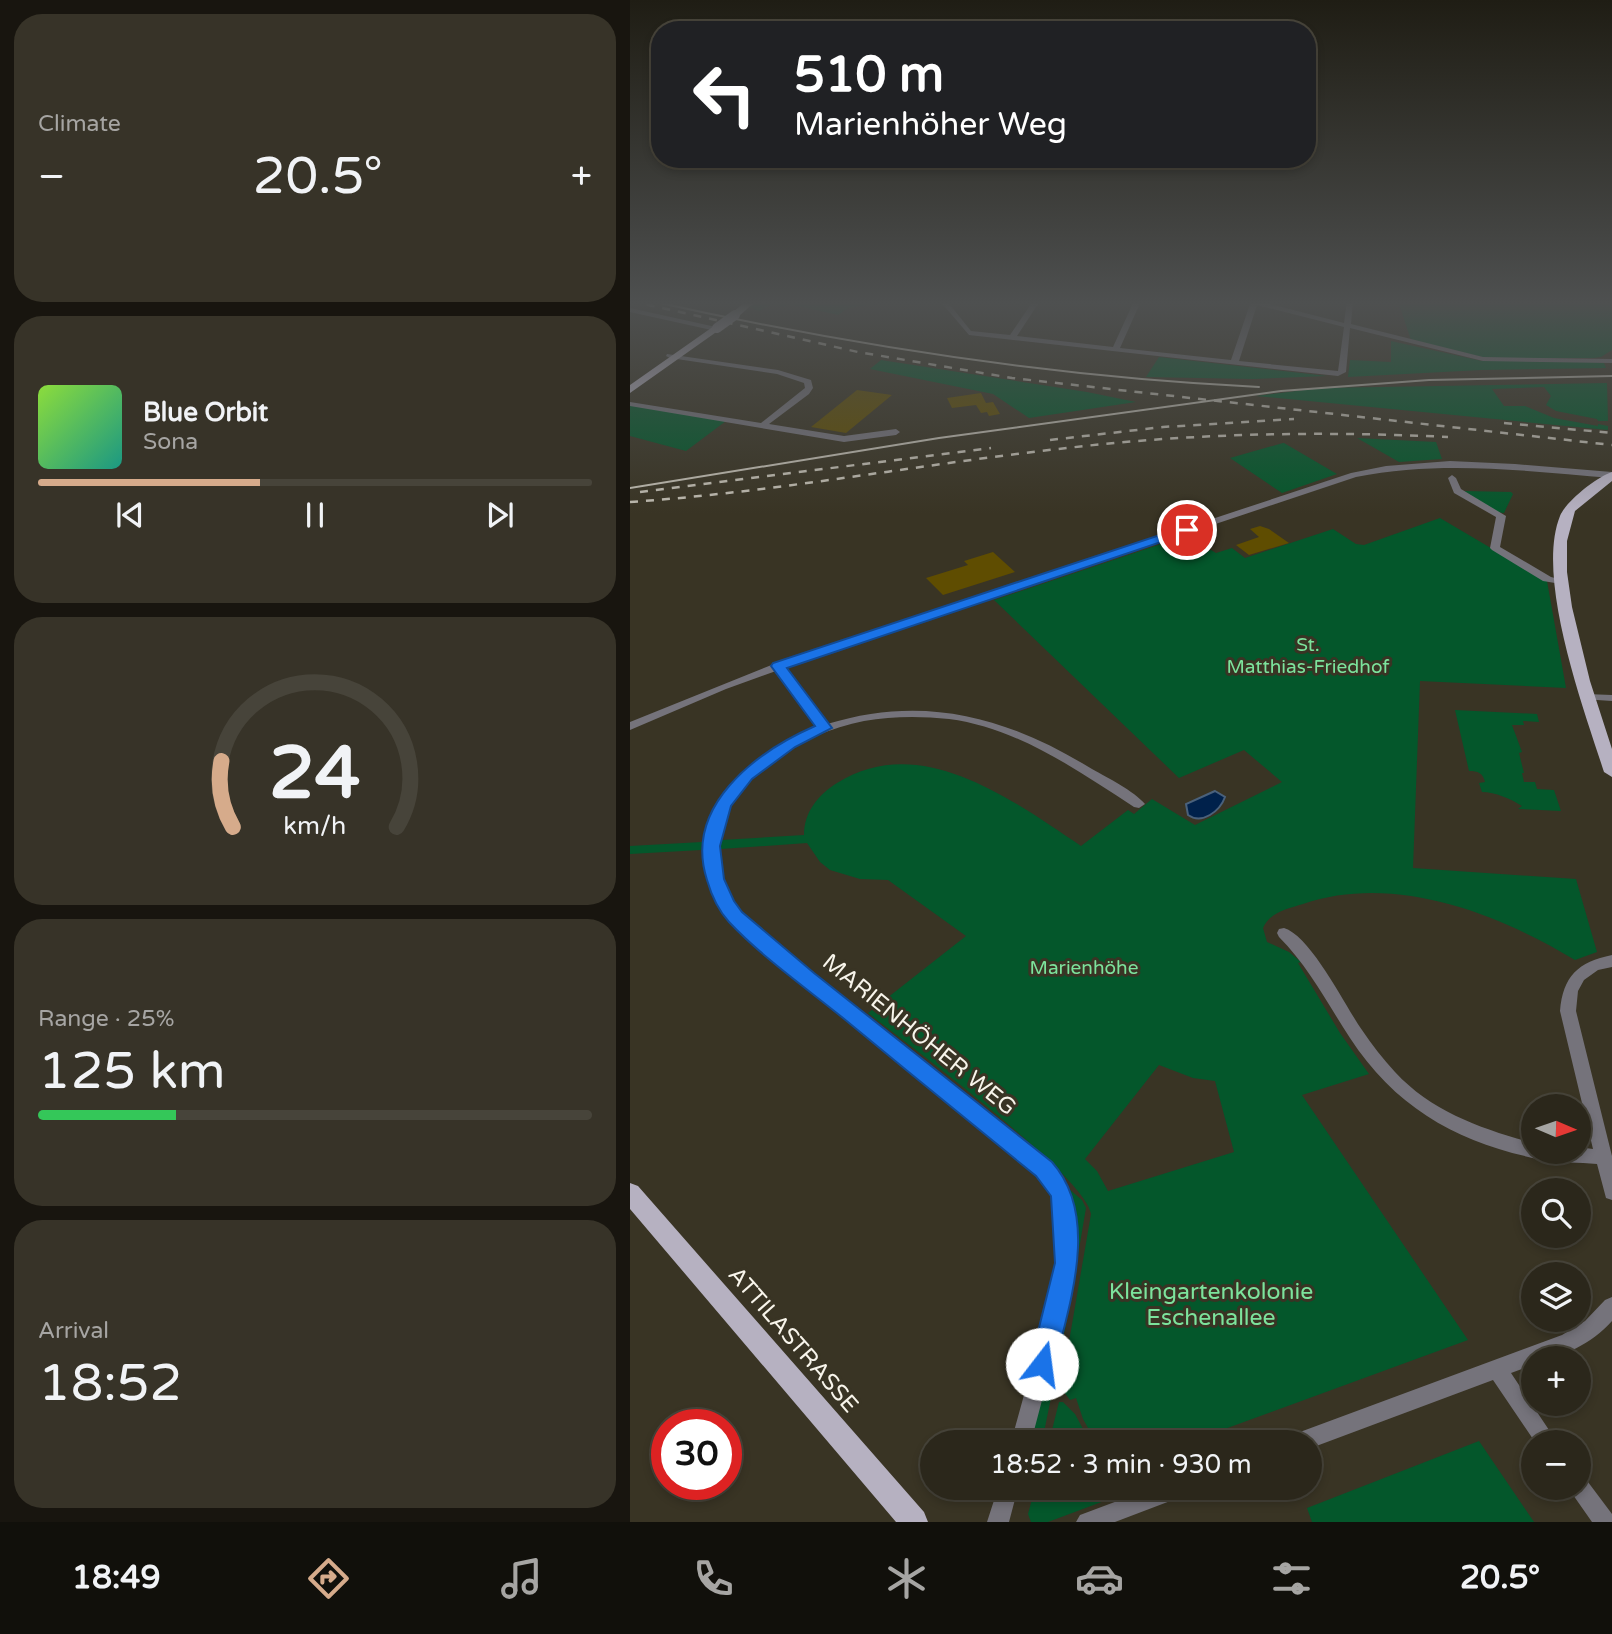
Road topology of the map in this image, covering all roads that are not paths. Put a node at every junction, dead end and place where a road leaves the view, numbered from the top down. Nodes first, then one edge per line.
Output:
1 (650, 372) edge
2 (655, 372) edge
3 (778, 372) edge
4 (1319, 372) edge
5 (1342, 372) edge
6 (1338, 374) joint
7 (630, 384) edge
8 (630, 390) edge
9 (630, 404) edge
10 (762, 426) junction
11 (896, 432) dead end
12 (1612, 463) edge
13 (1608, 474) edge
14 (1452, 478) dead end
15 (1563, 583) junction
16 (778, 666) junction
17 (1586, 697) junction
18 (1612, 698) edge
19 (630, 726) edge
20 (824, 728) junction
21 (1612, 772) edge
22 (1139, 804) dead end
23 (1283, 933) dead end
24 (1612, 961) edge
25 (1521, 1147) edge
26 (1591, 1156) edge
27 (1604, 1157) junction
28 (1612, 1192) edge
29 (630, 1193) edge
30 (1612, 1307) edge
31 (1496, 1368) junction
32 (1024, 1430) edge
33 (1539, 1430) edge
34 (1322, 1434) edge
35 (1004, 1500) edge
36 (1147, 1500) edge
37 (1589, 1500) edge
38 (914, 1522) edge
39 (998, 1522) edge
40 (1087, 1522) edge
41 (1605, 1522) edge

1 - 7 main road
2 - 8 main road
3 - 10 street
4 - 6 street
5 - 6 street
9 - 10 street
10 - 11 street
12 - 13 main road
13 - 15 main road
13 - 16 street
14 - 15 street
15 - 17 main road
16 - 19 street
16 - 20 street
17 - 18 street
17 - 21 main road
20 - 22 street, MARIENHÖHER WEG
20 - 32 street, MARIENHÖHER WEG
23 - 25 street
24 - 27 street
26 - 27 street
27 - 28 street
29 - 38 main road, ATTILASTRASSE
30 - 31 street
31 - 33 street
31 - 34 street
35 - 39 street
36 - 40 street
37 - 41 street

